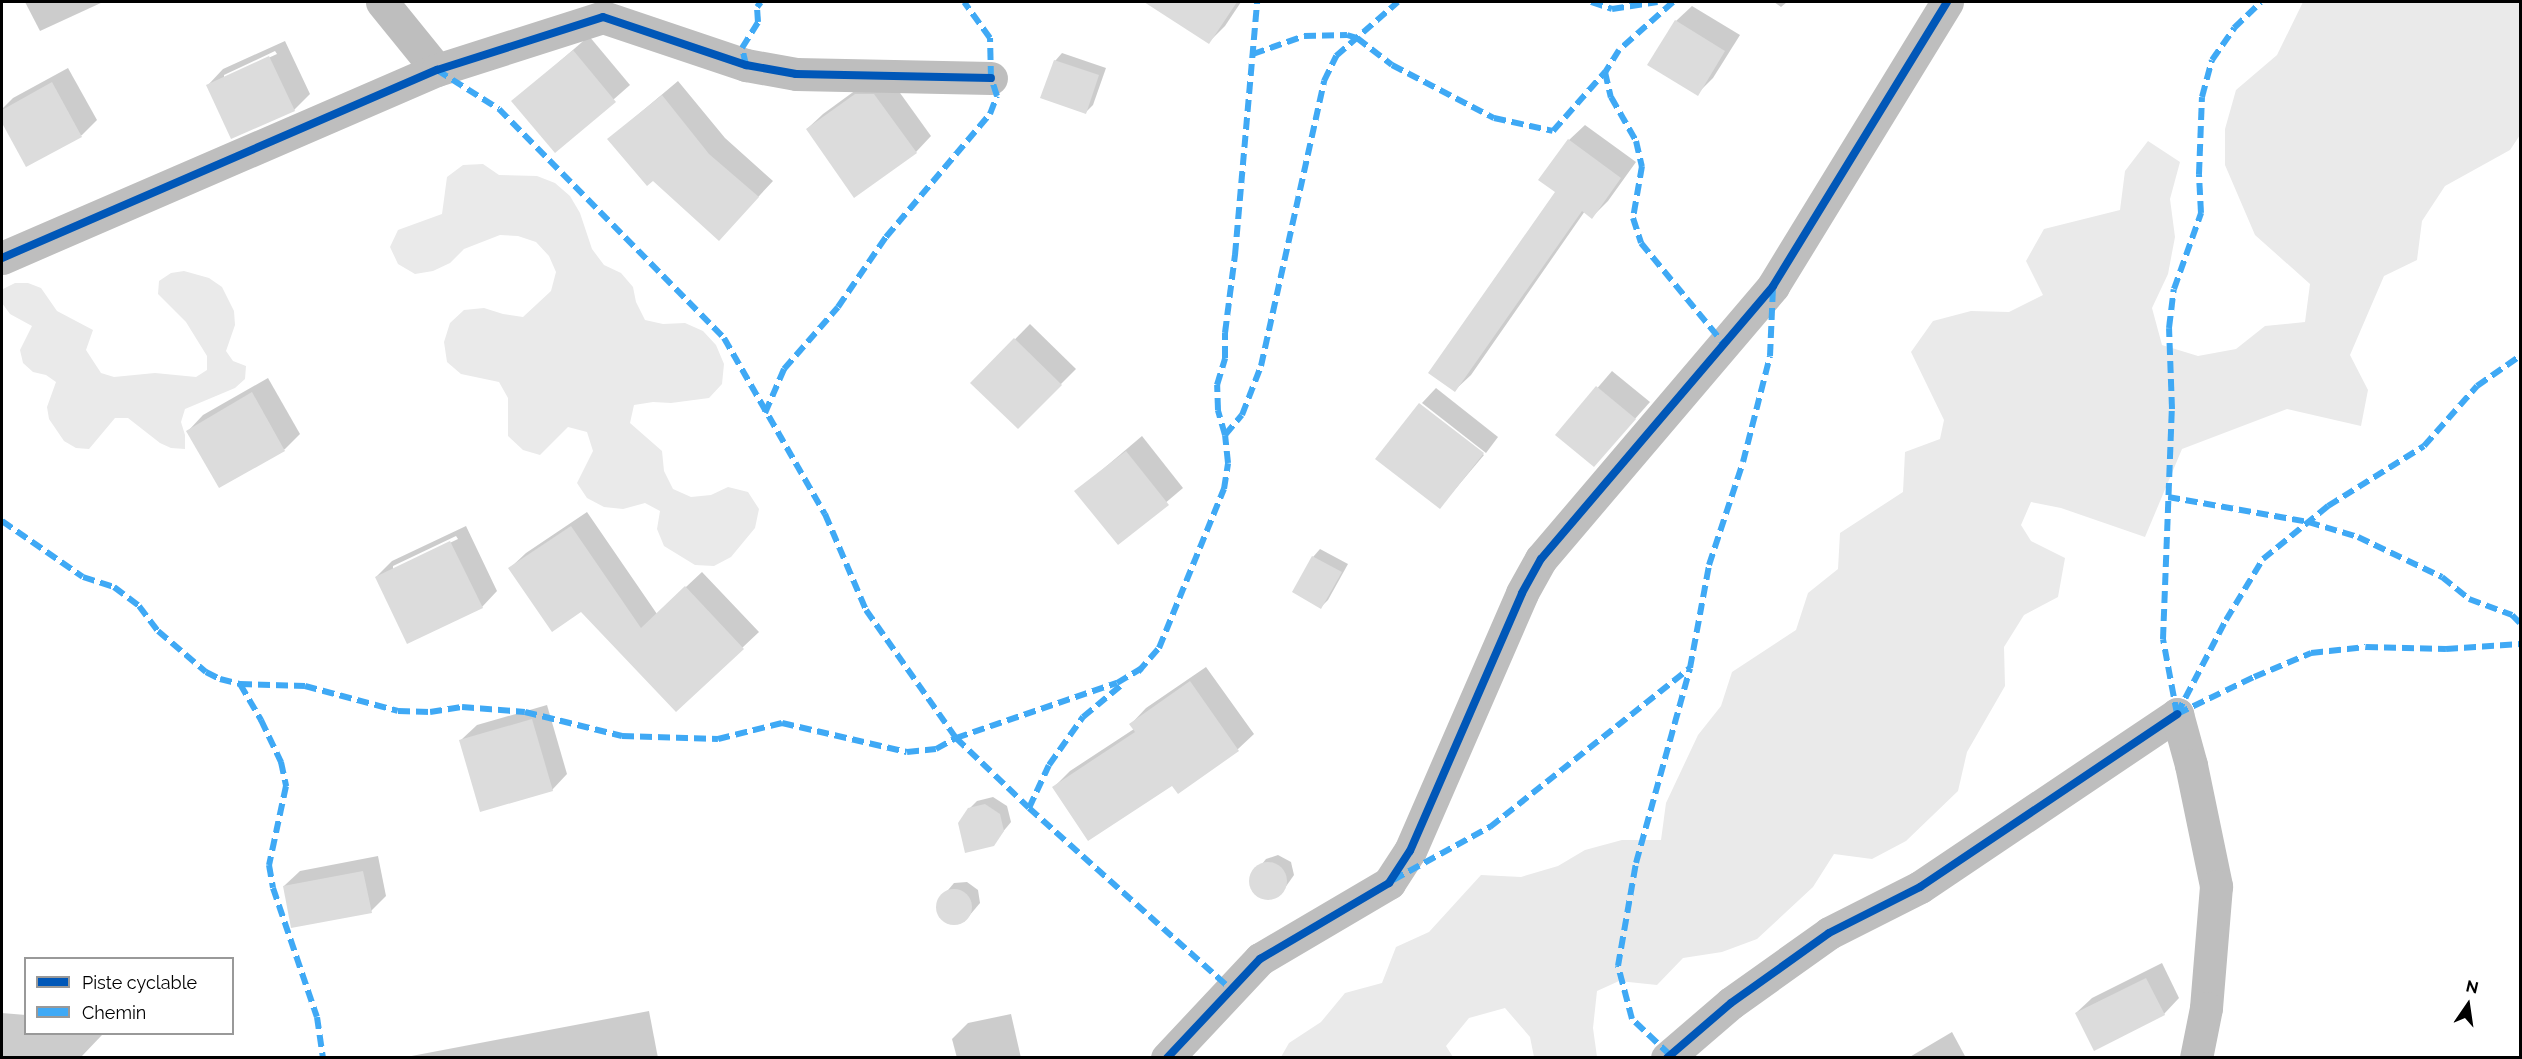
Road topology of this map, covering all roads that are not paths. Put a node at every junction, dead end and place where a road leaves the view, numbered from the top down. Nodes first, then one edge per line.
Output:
1 (382, 2) edge
2 (1947, 2) edge
3 (612, 9) edge
4 (437, 70) junction
5 (991, 78) dead end
6 (2, 258) edge
7 (1669, 1057) edge
8 (1167, 1058) edge
9 (2196, 1058) edge

1 - 4 street
2 - 8 street
3 - 4 street
3 - 5 street
4 - 6 street
7 - 9 street

